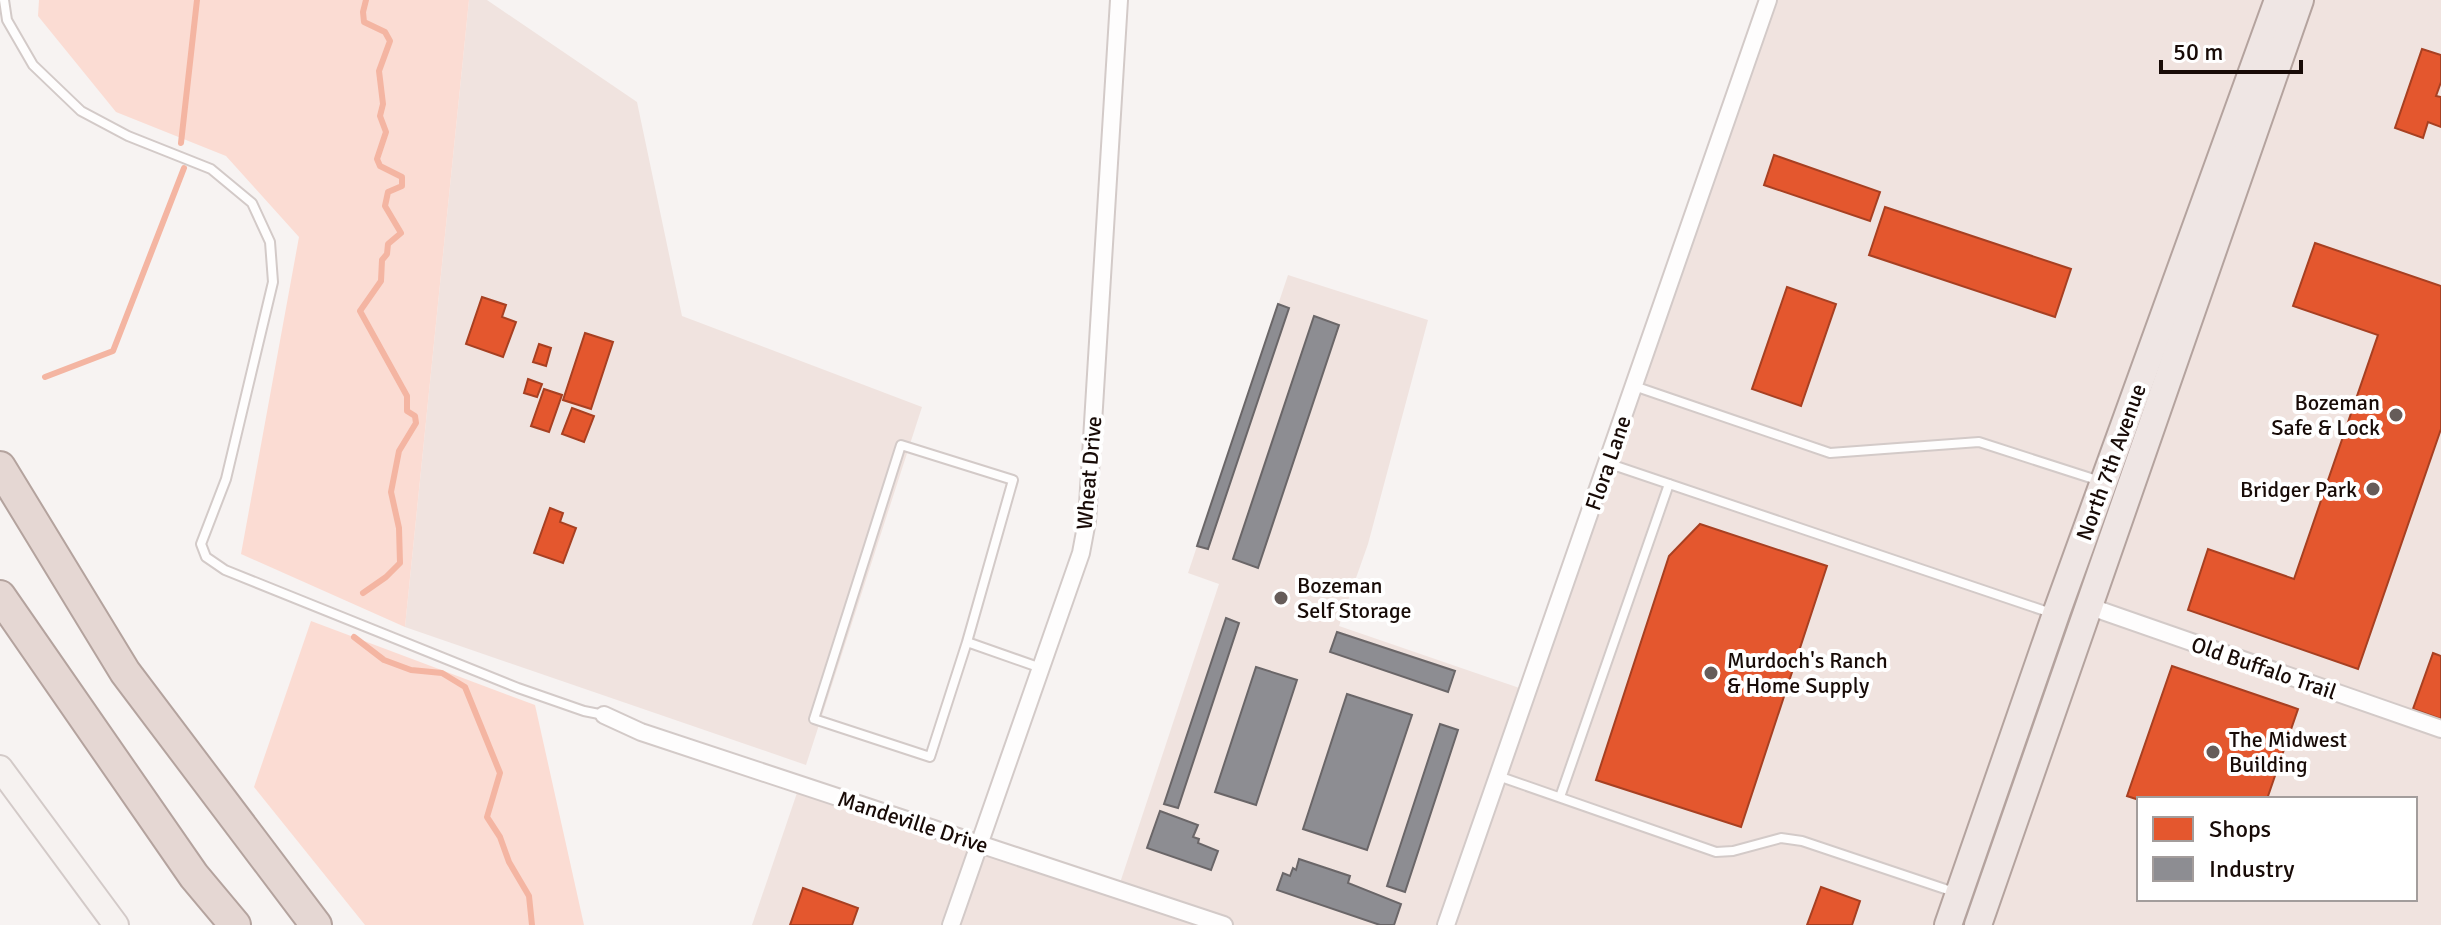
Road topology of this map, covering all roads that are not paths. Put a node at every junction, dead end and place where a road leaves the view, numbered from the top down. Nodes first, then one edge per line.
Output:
1 (4, 0) edge
2 (1119, 0) edge
3 (1768, 0) edge
4 (2278, 0) edge
5 (2300, 0) edge
6 (1634, 386) junction
7 (1607, 463) junction
8 (0, 467) edge
9 (2103, 483) junction
10 (1669, 484) junction
11 (0, 596) edge
12 (2088, 606) junction
13 (2056, 614) junction
14 (967, 642) junction
15 (1042, 668) junction
16 (604, 715) joint
17 (2441, 729) edge
18 (0, 768) edge
19 (1498, 776) junction
20 (1560, 797) junction
21 (981, 844) junction
22 (1960, 893) junction
23 (116, 925) edge
24 (235, 925) edge
25 (316, 925) edge
26 (951, 925) edge
27 (1224, 925) edge
28 (1446, 925) edge
29 (1948, 925) edge
30 (1978, 925) edge

1 - 16 lane
2 - 15 street, Wheat Drive
3 - 6 street, Flora Lane
4 - 9 main road, North 7th Avenue
5 - 12 main road, North 7th Avenue
6 - 7 street, Flora Lane
6 - 9 lane
7 - 10 lane
7 - 19 street, Flora Lane
8 - 25 highway
9 - 13 main road, North 7th Avenue
10 - 13 lane
10 - 20 lane
11 - 24 highway
12 - 17 street, Old Buffalo Trail
12 - 30 main road, North 7th Avenue
13 - 22 main road, North 7th Avenue
14 - 14 lane
14 - 15 lane
15 - 21 street, Wheat Drive
16 - 21 street, Mandeville Drive
18 - 23 main road
19 - 20 lane
19 - 28 street, Flora Lane
20 - 22 lane
21 - 26 street, Wheat Drive
21 - 27 street, Mandeville Drive
22 - 29 main road, North 7th Avenue

